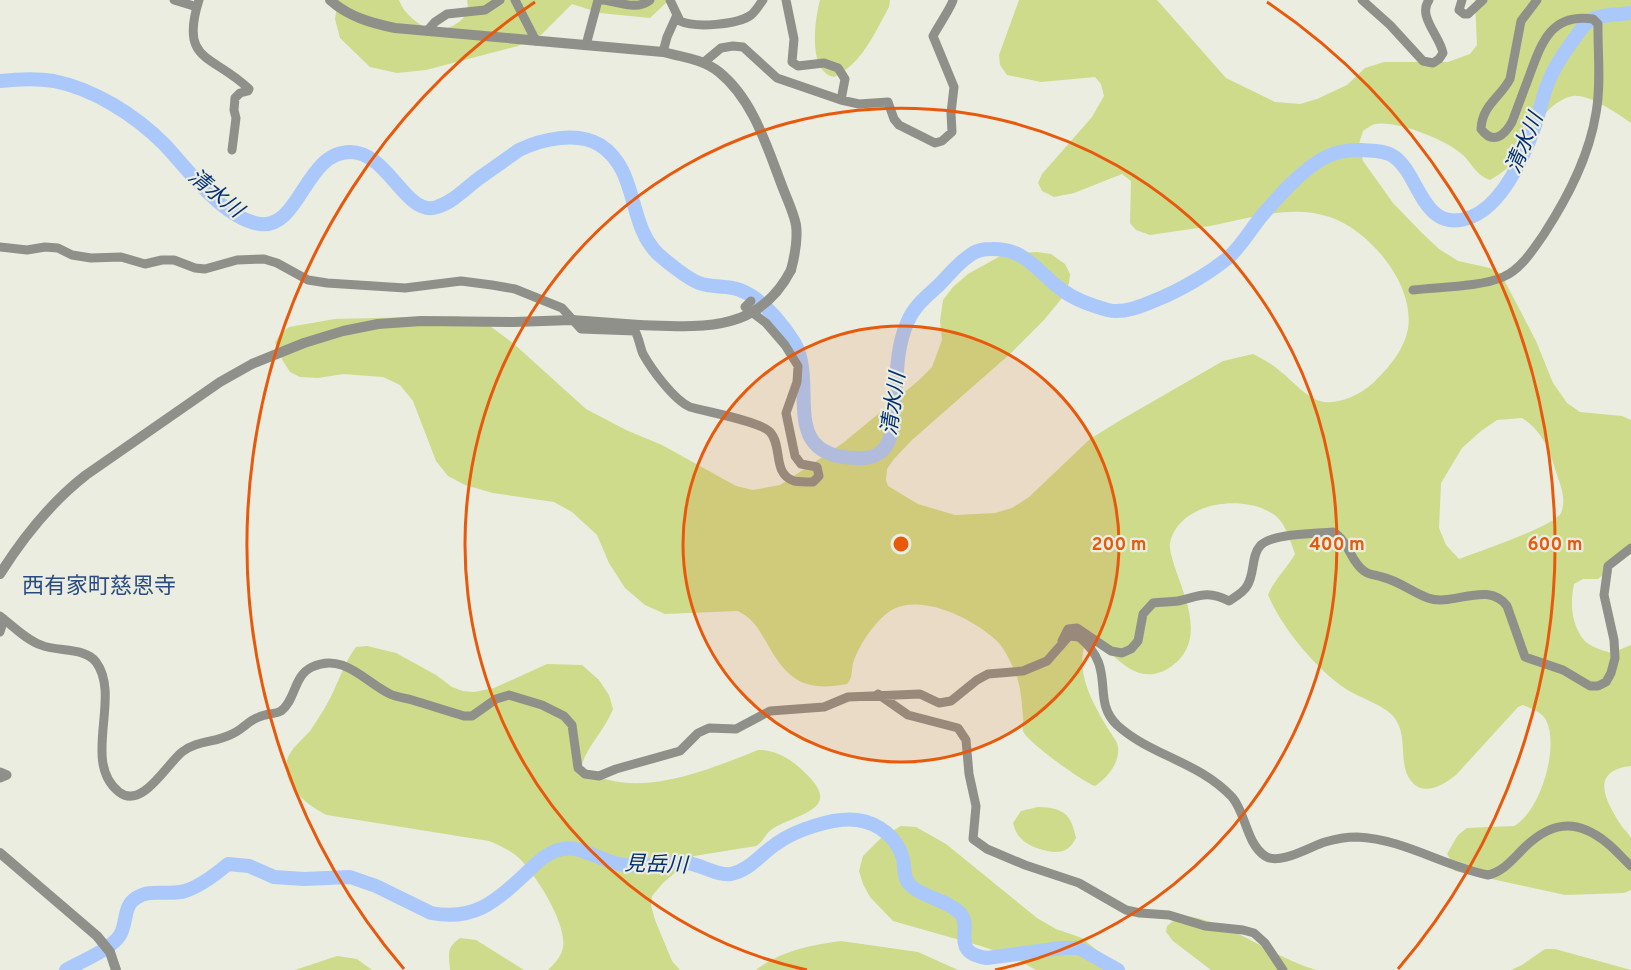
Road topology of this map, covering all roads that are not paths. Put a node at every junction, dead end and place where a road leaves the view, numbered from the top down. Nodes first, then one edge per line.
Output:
1 (174, 0) edge
2 (330, 0) edge
3 (501, 0) edge
4 (515, 0) edge
5 (601, 0) edge
6 (650, 0) edge
7 (670, 0) edge
8 (763, 0) edge
9 (786, 0) edge
10 (953, 0) edge
11 (1362, 0) edge
12 (1429, 0) edge
13 (1462, 0) edge
14 (1483, 0) edge
15 (1537, 0) edge
16 (198, 3) edge
17 (676, 17) junction
18 (427, 31) junction
19 (536, 41) junction
20 (586, 45) junction
21 (663, 52) junction
22 (703, 63) junction
23 (841, 100) junction
24 (232, 150) dead end
25 (0, 247) edge
26 (1413, 290) dead end
27 (751, 301) dead end
28 (572, 320) junction
29 (1631, 548) edge
30 (0, 574) edge
31 (2, 618) edge
32 (0, 632) edge
33 (1060, 646) junction
34 (878, 694) junction
35 (0, 772) edge
36 (0, 778) edge
37 (0, 853) edge
38 (1631, 866) edge
39 (116, 970) edge
40 (1283, 970) edge

1 - 16 street
2 - 18 street
3 - 18 street
4 - 19 street
5 - 6 street
5 - 20 street
7 - 17 street
8 - 17 street
9 - 23 street
10 - 23 street
11 - 12 street
13 - 14 street
15 - 26 street
16 - 24 street
17 - 21 street
18 - 19 street
19 - 20 street
20 - 21 street
21 - 22 street
22 - 23 street
22 - 28 street, bridge
25 - 28 street
27 - 28 street
28 - 30 street
29 - 33 street
31 - 32 street
31 - 34 street
33 - 34 street
33 - 38 street
34 - 40 street
35 - 36 street
37 - 39 street

